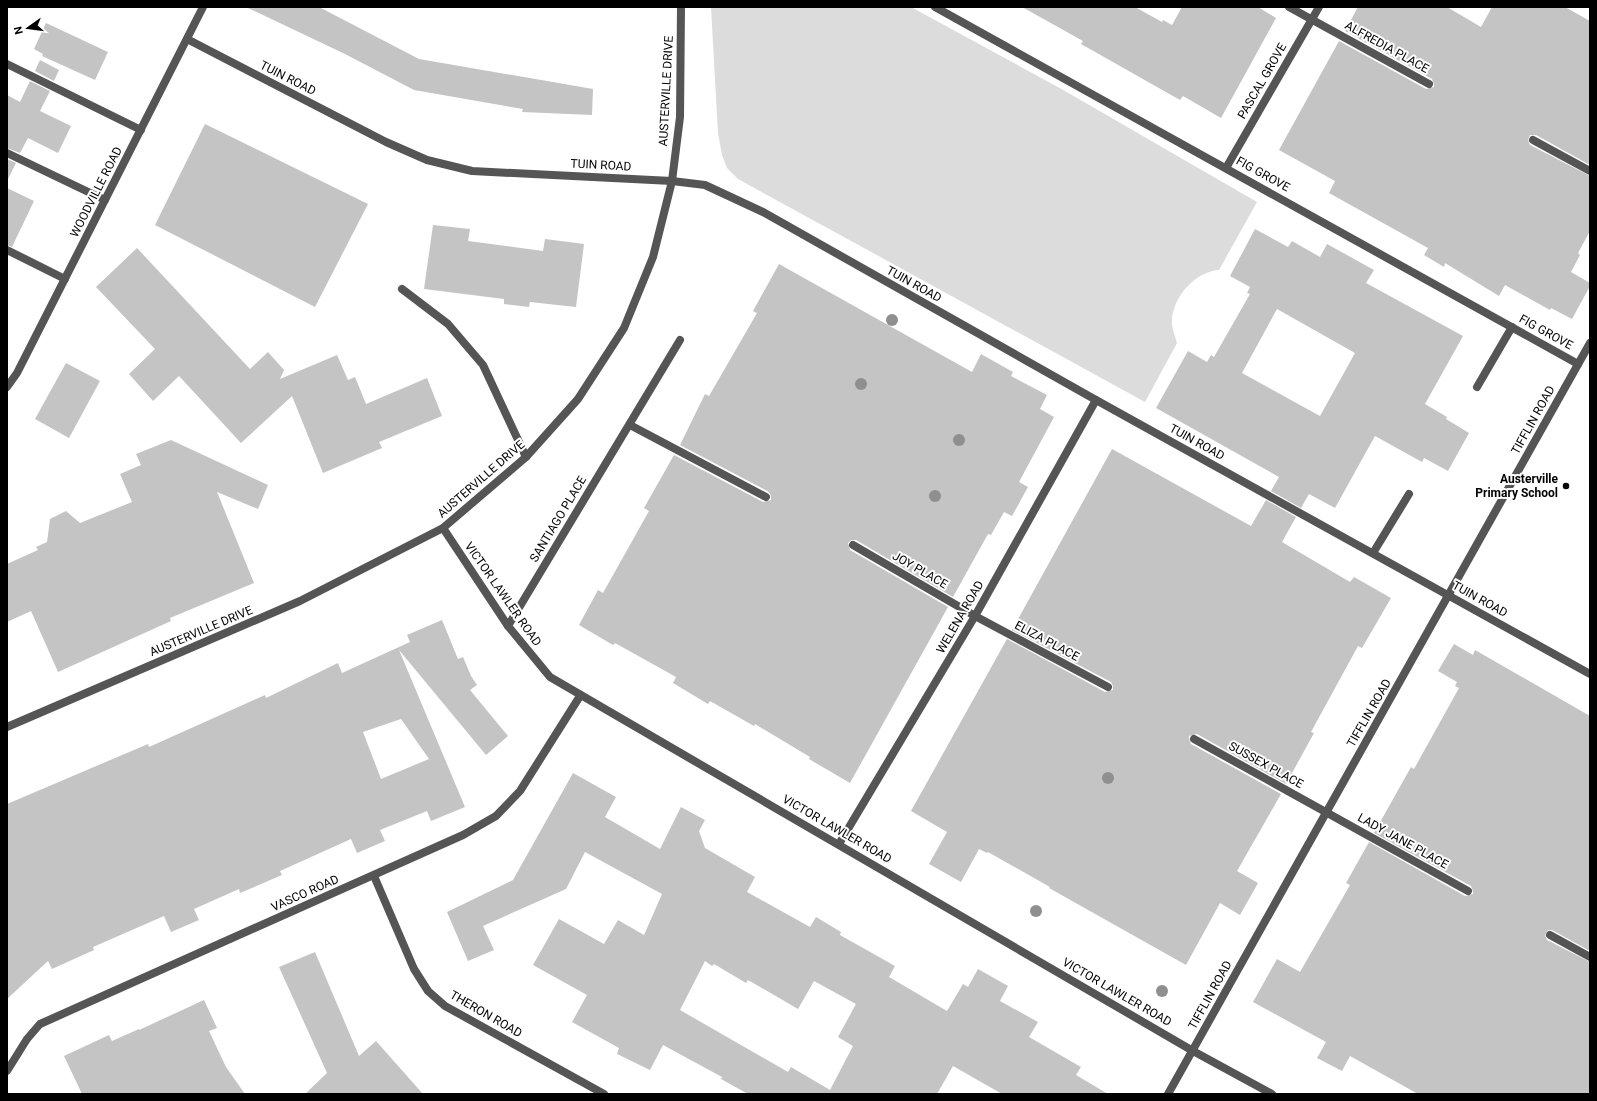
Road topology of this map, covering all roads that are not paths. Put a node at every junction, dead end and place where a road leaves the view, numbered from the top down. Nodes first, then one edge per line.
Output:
1 (203, 7) edge
2 (681, 7) edge
3 (935, 7) edge
4 (1289, 7) edge
5 (1319, 7) edge
6 (1312, 20) junction
7 (187, 39) junction
8 (7, 64) edge
9 (1429, 84) dead end
10 (141, 130) junction
11 (1533, 140) dead end
12 (7, 153) edge
13 (1226, 168) junction
14 (1590, 171) edge
15 (672, 180) junction
16 (105, 200) junction
17 (7, 250) edge
18 (65, 280) junction
19 (402, 290) dead end
20 (1512, 327) junction
21 (680, 340) dead end
22 (1590, 343) edge
23 (1578, 364) junction
24 (7, 387) edge
25 (1477, 387) dead end
26 (1096, 400) junction
27 (630, 425) junction
28 (526, 457) junction
29 (1409, 494) dead end
30 (766, 497) dead end
31 (442, 528) junction
32 (853, 546) dead end
33 (1373, 553) junction
34 (1449, 596) junction
35 (976, 616) junction
36 (508, 626) junction
37 (1590, 674) edge
38 (1108, 687) dead end
39 (580, 696) junction
40 (7, 727) edge
41 (1194, 739) dead end
42 (1326, 813) junction
43 (839, 844) junction
44 (374, 876) junction
45 (1468, 891) dead end
46 (1550, 935) dead end
47 (1590, 957) edge
48 (1193, 1051) junction
49 (7, 1072) edge
50 (604, 1094) edge
51 (1168, 1094) edge
52 (1272, 1094) edge

1 - 7 street, WOODVILLE ROAD
2 - 15 street, AUSTERVILLE DRIVE
3 - 13 street, FIG GROVE
4 - 6 street, ALFREDIA PLACE
5 - 6 street, PASCAL GROVE
6 - 9 street, ALFREDIA PLACE
6 - 13 street, PASCAL GROVE
7 - 10 street, WOODVILLE ROAD
7 - 15 street, TUIN ROAD
8 - 10 street
10 - 16 street, WOODVILLE ROAD
11 - 14 street
12 - 16 street
13 - 20 street, FIG GROVE
15 - 26 street, TUIN ROAD
15 - 28 street, AUSTERVILLE DRIVE
16 - 18 street, WOODVILLE ROAD
17 - 18 street
18 - 24 street, WOODVILLE ROAD
19 - 28 street
20 - 23 street, FIG GROVE
20 - 25 street
21 - 27 street, SANTIAGO PLACE
22 - 23 street, TIFFLIN ROAD
23 - 34 street, TIFFLIN ROAD
26 - 33 street, TUIN ROAD
26 - 35 street, WELENA ROAD
27 - 30 street
27 - 36 street, SANTIAGO PLACE
28 - 31 street, AUSTERVILLE DRIVE
29 - 33 street
31 - 36 street, VICTOR LAWLER ROAD
31 - 40 street, AUSTERVILLE DRIVE
32 - 35 street, JOY PLACE
33 - 34 street, TUIN ROAD
34 - 37 street, TUIN ROAD
34 - 42 street, TIFFLIN ROAD
35 - 38 street, ELIZA PLACE
35 - 43 street, WELENA ROAD
36 - 39 street, VICTOR LAWLER ROAD
39 - 43 street, VICTOR LAWLER ROAD
39 - 44 street, VASCO ROAD
41 - 42 street, SUSSEX PLACE
42 - 45 street, LADY JANE PLACE
42 - 48 street, TIFFLIN ROAD
43 - 48 street, VICTOR LAWLER ROAD
44 - 49 street, VASCO ROAD
44 - 50 street, THERON ROAD
46 - 47 street
48 - 51 street, TIFFLIN ROAD
48 - 52 street, VICTOR LAWLER ROAD

